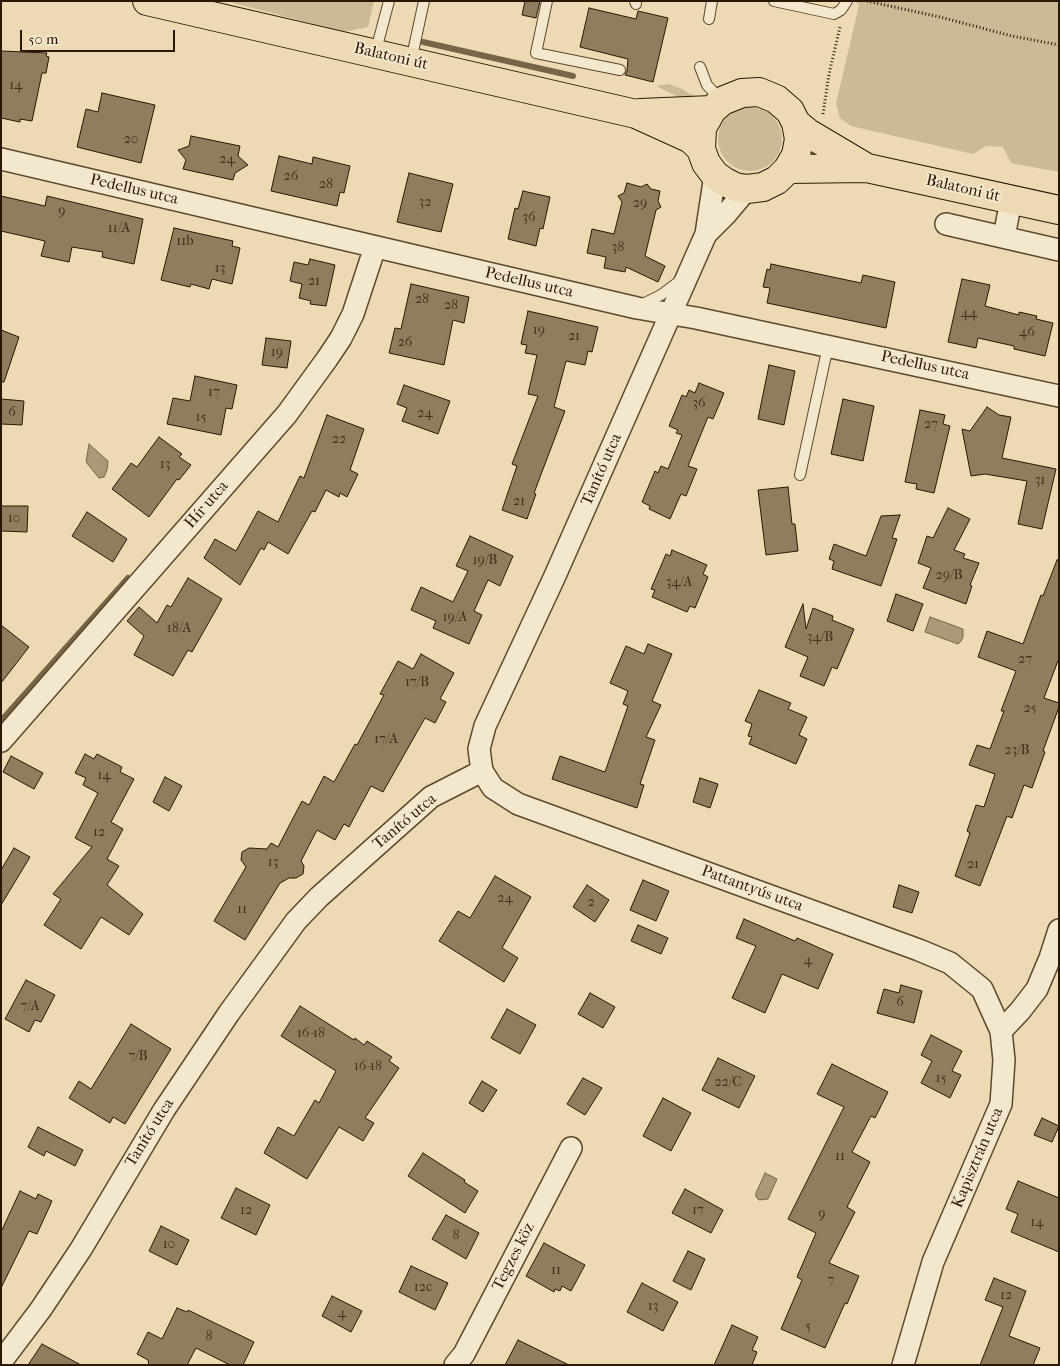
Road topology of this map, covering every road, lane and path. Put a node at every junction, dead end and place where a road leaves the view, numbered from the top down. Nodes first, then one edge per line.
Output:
1 (147, 1) edge
2 (389, 1) edge
3 (424, 1) edge
4 (548, 1) edge
5 (712, 1) edge
6 (774, 1) edge
7 (847, 1) edge
8 (867, 1) edge
9 (709, 19) dead end
10 (842, 21) dead end
11 (1059, 45) edge
12 (375, 54) junction
13 (411, 62) junction
14 (700, 67) dead end
15 (620, 70) dead end
16 (717, 105) junction
17 (636, 114) junction
18 (822, 116) dead end
19 (796, 123) junction
20 (702, 149) junction
21 (1, 159) edge
22 (867, 168) junction
23 (788, 169) junction
24 (715, 175) junction
25 (747, 189) junction
26 (1011, 200) junction
27 (1059, 210) edge
28 (946, 224) dead end
29 (706, 234) junction
30 (1004, 237) junction
31 (375, 247) junction
32 (1059, 250) edge
33 (690, 273) junction
34 (636, 308) junction
35 (672, 314) junction
36 (828, 346) junction
37 (1059, 396) edge
38 (800, 475) dead end
39 (1, 741) edge
40 (482, 771) junction
41 (1059, 930) edge
42 (1001, 1031) junction
43 (571, 1148) dead end
44 (1, 1362) edge
45 (455, 1365) edge
46 (903, 1365) edge

1 - 12 main road, Balatoni út
2 - 12 lane
3 - 13 lane
4 - 15 lane
5 - 9 lane
6 - 7 lane
8 - 11 path
10 - 18 path
12 - 13 main road, Balatoni út
13 - 17 main road, Balatoni út
14 - 16 lane
16 - 17 main road, Balatoni út
16 - 19 main road, Balatoni út
16 - 20 main road
17 - 20 main road, Balatoni út
19 - 22 main road, Balatoni út
19 - 23 main road
20 - 24 main road
21 - 31 street, Pedellus utca
22 - 23 main road, Balatoni út
22 - 26 main road, Balatoni út
23 - 25 main road
24 - 25 main road
24 - 29 street, Tanító utca
25 - 29 street, Tanító utca
26 - 27 main road, Balatoni út
26 - 30 street
28 - 30 street
29 - 33 street, Tanító utca
30 - 32 street
31 - 34 street, Pedellus utca
31 - 39 street, Hír utca
33 - 34 lane
33 - 35 street, Tanító utca
34 - 35 street, Pedellus utca
35 - 36 street, Pedellus utca
35 - 40 street, Tanító utca
36 - 37 street, Pedellus utca
36 - 38 lane
40 - 42 street, Pattantyús utca
40 - 44 street, Tanító utca
41 - 42 street
42 - 46 street, Kapisztrán utca
43 - 45 street, Tegzes köz

